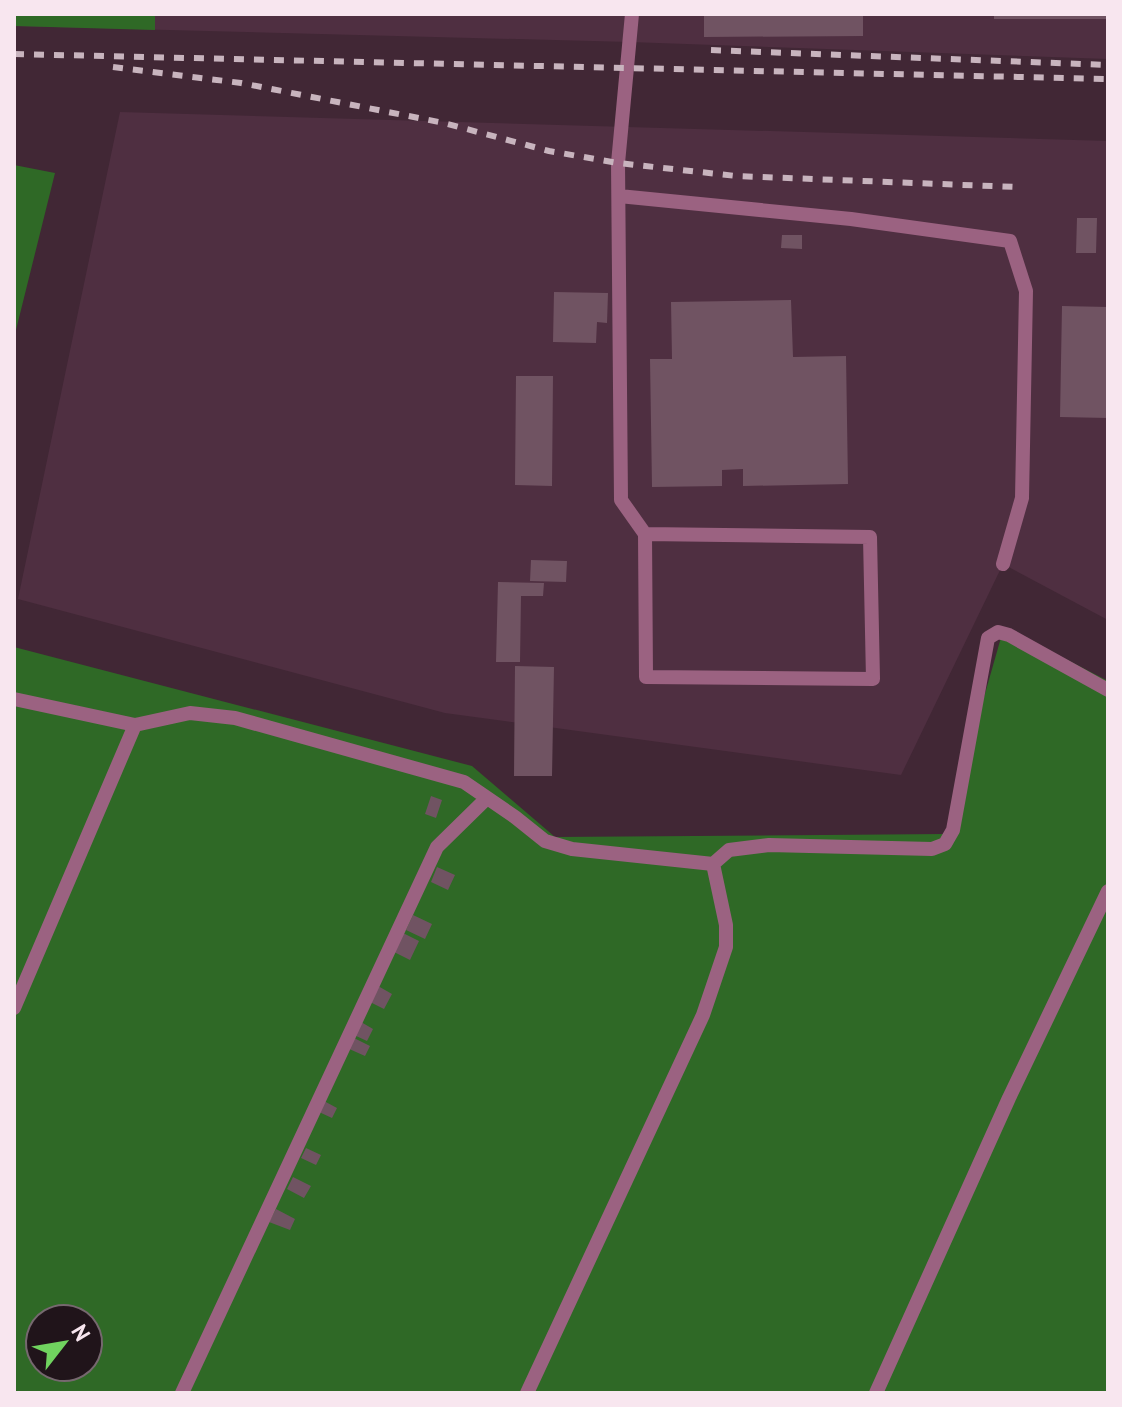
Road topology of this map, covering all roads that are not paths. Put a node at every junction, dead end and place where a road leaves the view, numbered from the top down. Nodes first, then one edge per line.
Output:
1 (632, 14) edge
2 (619, 196) junction
3 (645, 534) junction
4 (1003, 564) dead end
5 (1108, 690) edge
6 (14, 699) edge
7 (135, 725) junction
8 (487, 798) junction
9 (713, 864) junction
10 (1108, 891) edge
11 (14, 1008) edge
12 (182, 1393) edge
13 (527, 1393) edge
14 (876, 1393) edge

1 - 2 lane
2 - 3 lane
2 - 4 lane
3 - 3 lane
5 - 9 lane
6 - 7 lane
7 - 8 lane
7 - 11 lane
8 - 9 lane
8 - 12 lane
9 - 13 lane
10 - 14 lane

